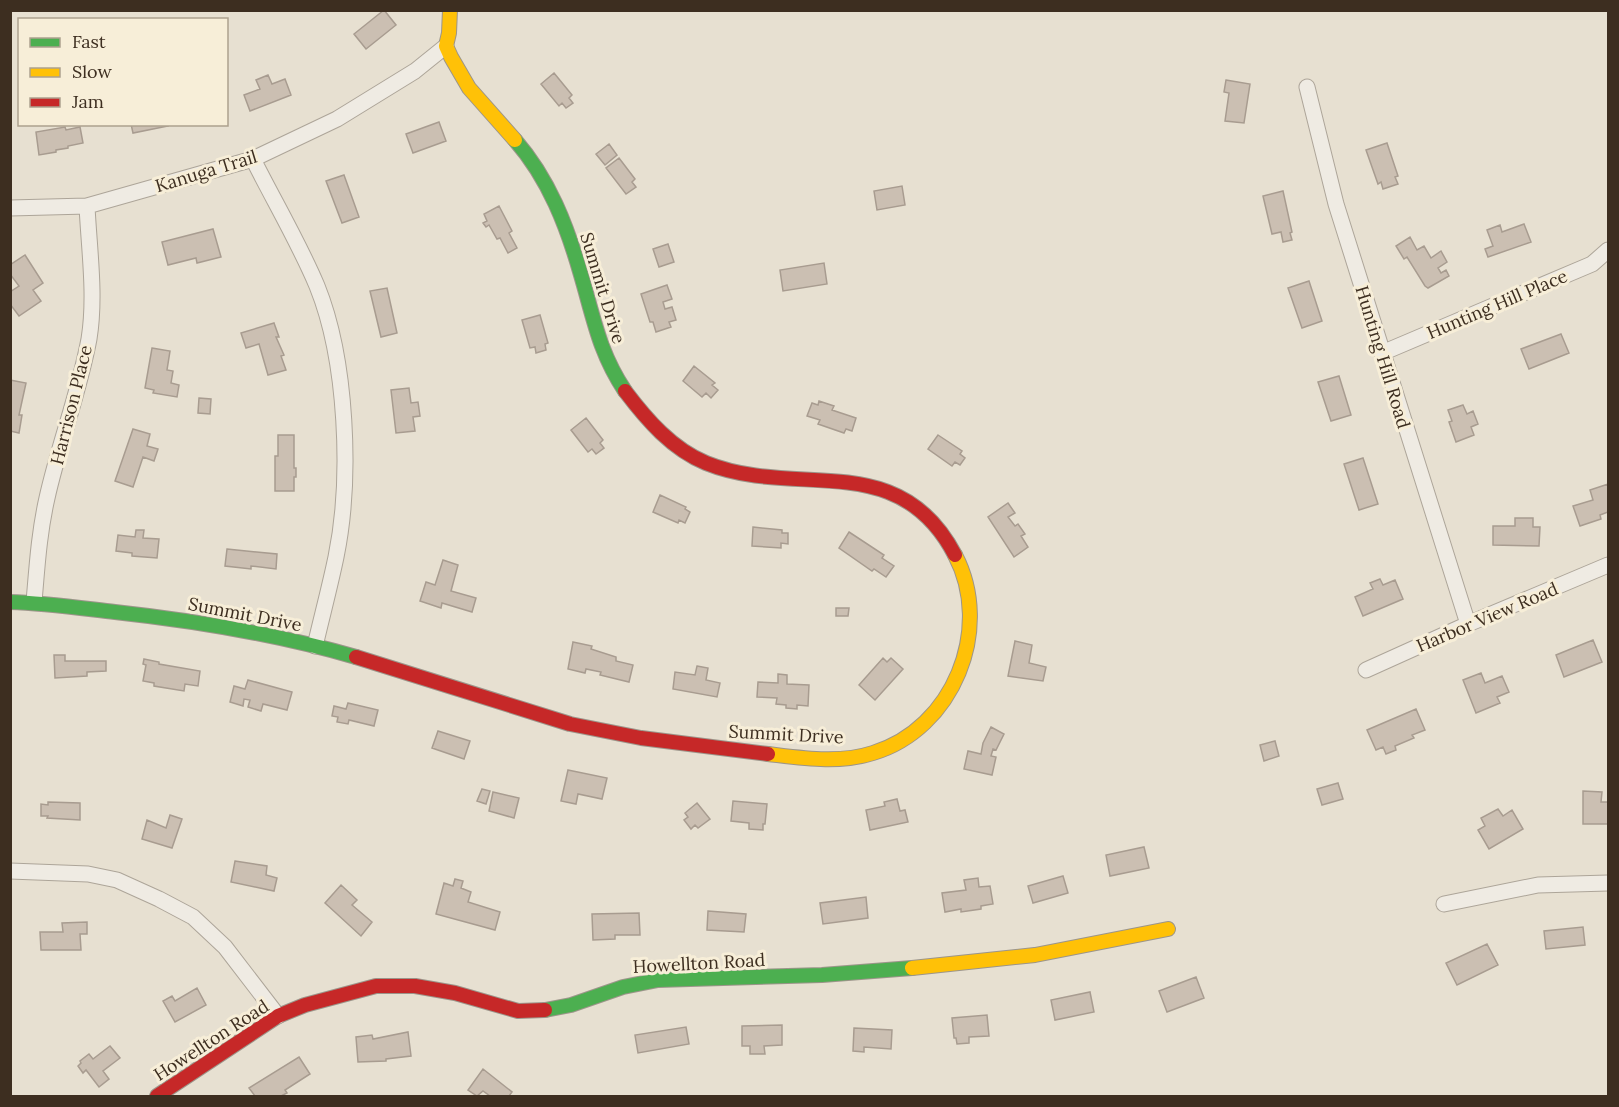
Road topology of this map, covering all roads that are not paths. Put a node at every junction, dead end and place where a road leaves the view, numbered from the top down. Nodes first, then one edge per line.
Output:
1 (450, 10) edge
2 (446, 46) junction
3 (1307, 87) dead end
4 (253, 159) junction
5 (87, 206) junction
6 (10, 208) edge
7 (1608, 250) edge
8 (1382, 353) junction
9 (1608, 565) edge
10 (10, 602) edge
11 (34, 602) junction
12 (1468, 624) junction
13 (315, 645) junction
14 (1366, 670) dead end
15 (10, 871) edge
16 (1608, 883) edge
17 (1443, 904) dead end
18 (1168, 929) dead end
19 (278, 1016) junction
20 (157, 1096) edge

1 - 2 street
2 - 4 street, Kanuga Trail
2 - 13 street, Summit Drive
3 - 8 street, Hunting Hill Road
4 - 5 street, Kanuga Trail
4 - 13 street
5 - 6 street, Kanuga Trail
5 - 11 street, Harrison Place
7 - 8 street, Hunting Hill Place
8 - 12 street, Hunting Hill Road
9 - 12 street, Harbor View Road
10 - 11 street, Summit Drive
11 - 13 street, Summit Drive
12 - 14 street, Harbor View Road
15 - 19 street
16 - 17 street
18 - 19 street, Howellton Road
19 - 20 street, Howellton Road

